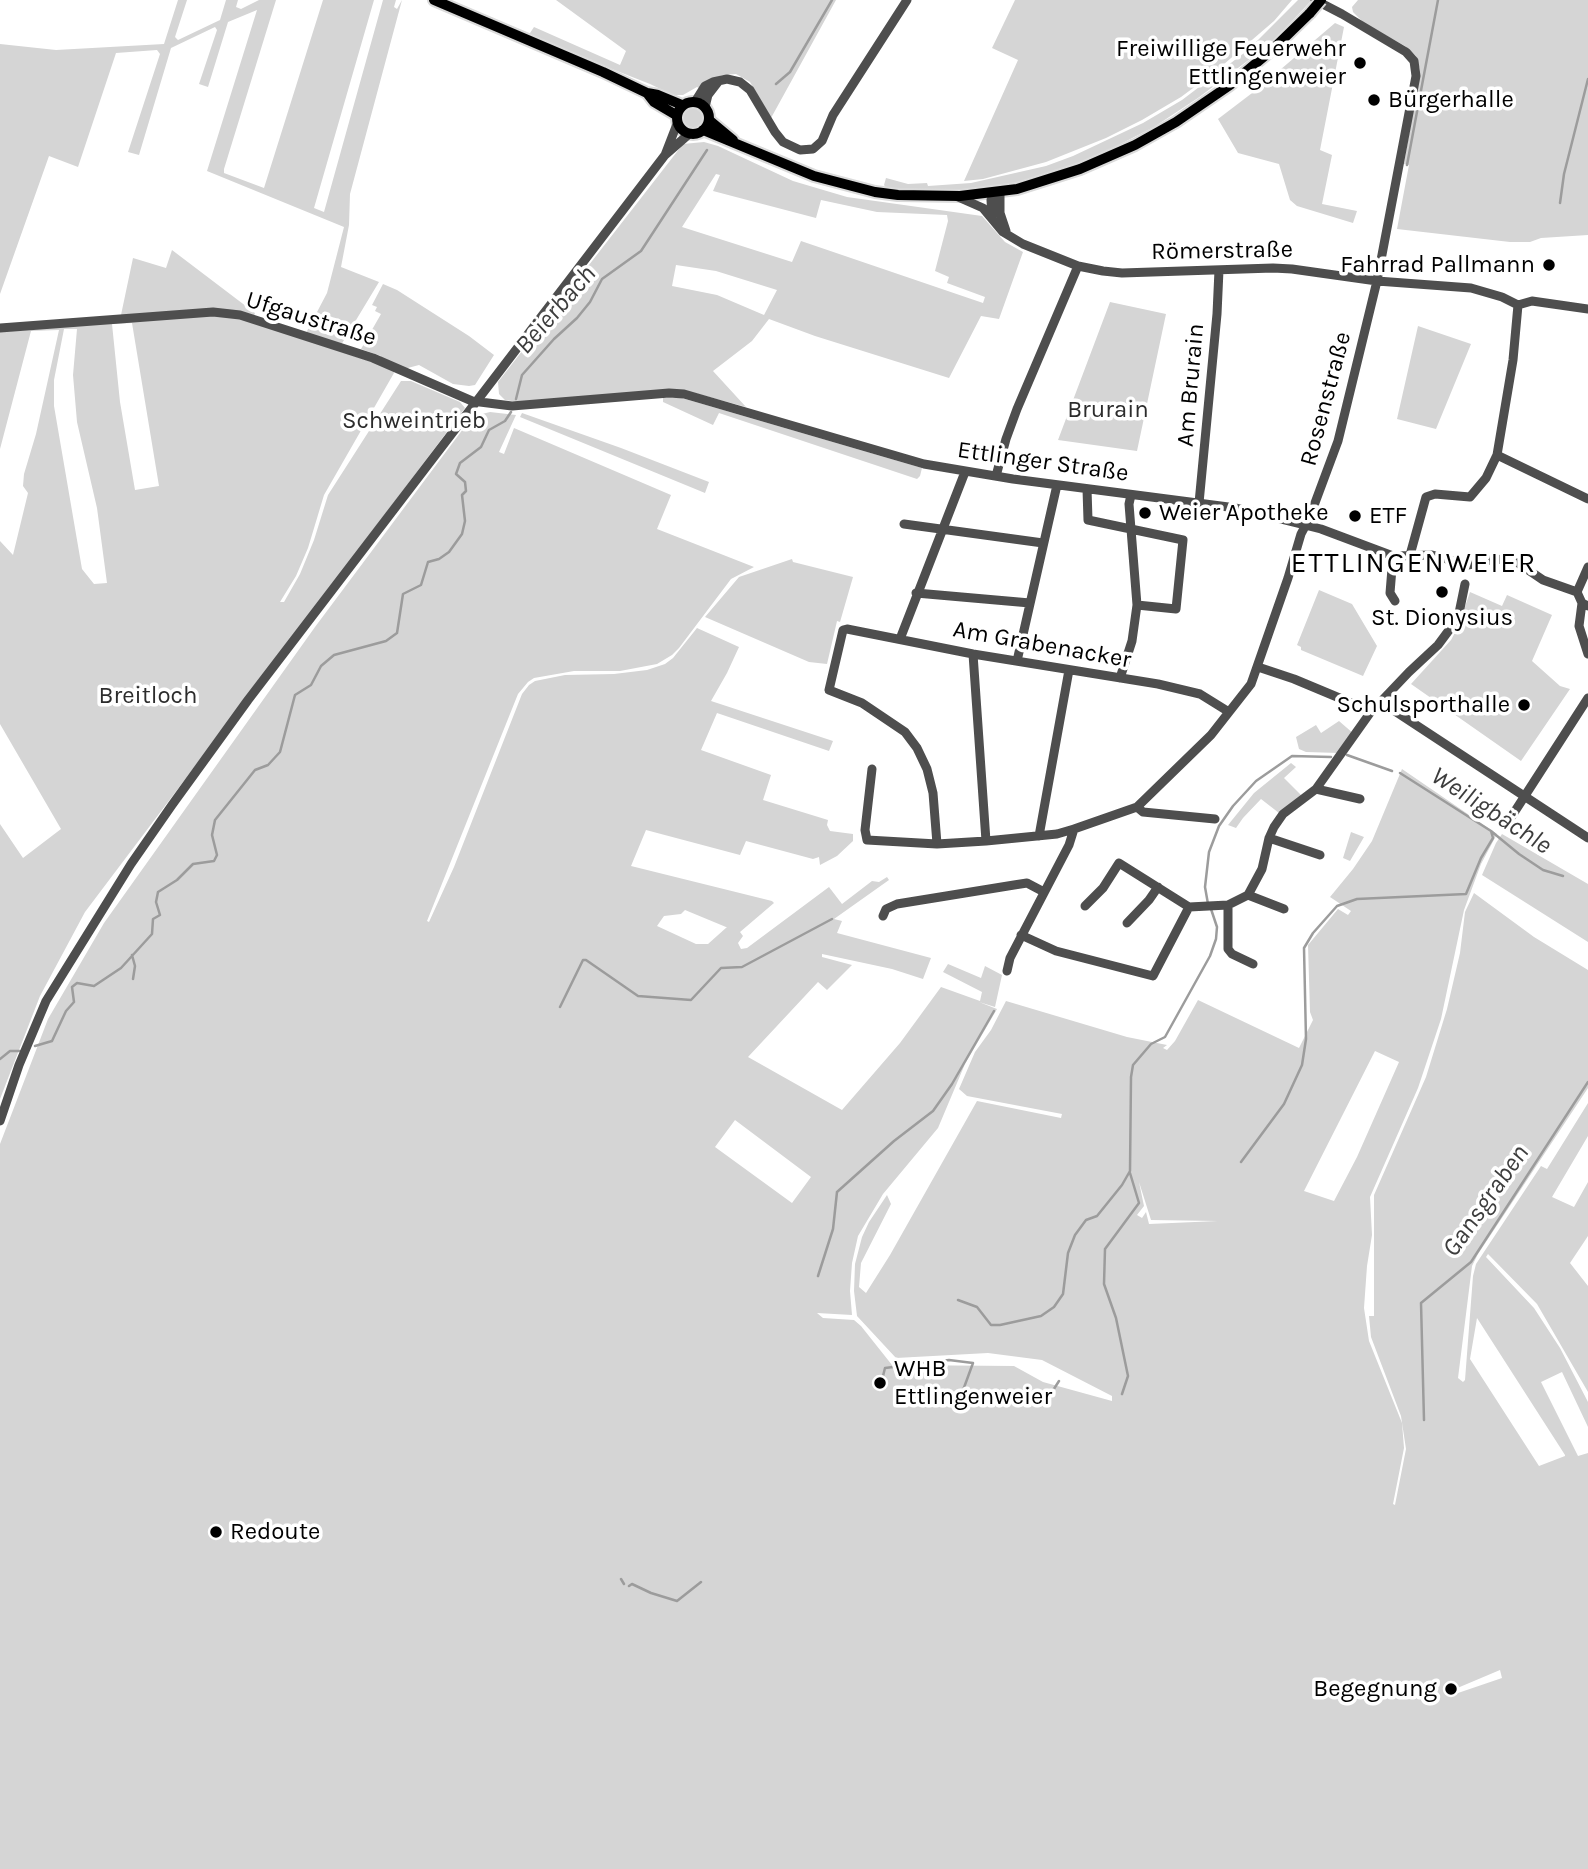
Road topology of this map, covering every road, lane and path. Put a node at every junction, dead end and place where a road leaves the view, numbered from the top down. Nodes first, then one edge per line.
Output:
1 (434, 0) edge
2 (907, 0) edge
3 (1315, 0) edge
4 (1321, 0) edge
5 (700, 104) junction
6 (678, 115) junction
7 (706, 125) junction
8 (689, 134) junction
9 (666, 155) junction
10 (998, 192) junction
11 (957, 196) junction
12 (992, 217) junction
13 (1012, 238) junction
14 (1078, 266) junction
15 (1219, 270) junction
16 (1377, 281) junction
17 (1518, 305) junction
18 (1588, 309) edge
19 (0, 328) edge
20 (477, 401) junction
21 (1497, 455) junction
22 (965, 472) junction
23 (996, 476) junction
24 (1057, 485) junction
25 (1087, 489) junction
26 (1131, 495) junction
27 (1588, 499) edge
28 (1199, 503) junction
29 (904, 524) dead end
30 (1306, 525) junction
31 (1131, 528) junction
32 (942, 530) junction
33 (1043, 543) junction
34 (1410, 555) junction
35 (1393, 556) junction
36 (1588, 567) edge
37 (1465, 584) dead end
38 (1577, 592) junction
39 (916, 593) junction
40 (1395, 601) dead end
41 (1030, 603) junction
42 (1585, 604) edge
43 (1137, 605) junction
44 (900, 639) junction
45 (973, 654) junction
46 (1588, 654) edge
47 (1017, 661) junction
48 (1258, 667) junction
49 (1069, 670) junction
50 (1121, 678) junction
51 (1588, 698) edge
52 (1381, 702) junction
53 (1229, 712) junction
54 (1370, 713) junction
55 (872, 769) dead end
56 (1316, 789) junction
57 (1524, 797) junction
58 (1360, 799) dead end
59 (1137, 807) junction
60 (1215, 819) dead end
61 (1508, 822) dead end
62 (1074, 830) junction
63 (1040, 836) junction
64 (1269, 838) junction
65 (1588, 838) edge
66 (986, 841) junction
67 (937, 844) junction
68 (1320, 855) dead end
69 (1158, 887) junction
70 (1044, 891) junction
71 (1248, 895) junction
72 (1228, 905) junction
73 (1085, 906) dead end
74 (1189, 907) junction
75 (1284, 909) dead end
76 (883, 916) dead end
77 (1127, 923) dead end
78 (1021, 935) junction
79 (1253, 964) dead end
80 (1007, 971) dead end
81 (0, 1121) edge

1 - 6 main road
2 - 5 street
3 - 16 street, Rosenstraße
4 - 10 main road, Römerstraße, bridge
5 - 6 main road
5 - 7 main road
6 - 8 main road
6 - 9 street
7 - 8 main road
7 - 11 main road, Römerstraße
8 - 9 street
9 - 20 street
10 - 11 main road, Römerstraße
10 - 12 street
10 - 13 street
11 - 12 street, Römerstraße
12 - 13 street, Römerstraße
13 - 14 street, Römerstraße
14 - 15 street, Römerstraße
14 - 23 street
15 - 16 street, Römerstraße
15 - 28 street, Am Brurain
16 - 17 street, Römerstraße
16 - 30 street, Rosenstraße
17 - 18 street, Römerstraße
17 - 21 street
19 - 20 street, Ufgaustraße
20 - 22 street, Ettlinger Straße
20 - 81 street
21 - 27 street
21 - 34 street
22 - 23 street, Ettlinger Straße
22 - 32 street
23 - 24 street, Ettlinger Straße
24 - 25 street, Ettlinger Straße
24 - 33 street
25 - 26 street, Ettlinger Straße
25 - 31 street
26 - 28 street, Ettlinger Straße
26 - 31 street
28 - 30 street, Ettlinger Straße
29 - 32 street
30 - 35 street, Ettlinger Straße
30 - 48 street, Rosenstraße
31 - 43 street
31 - 43 street
32 - 33 street
32 - 39 street
33 - 41 street
34 - 35 street, Ettlinger Straße
34 - 38 street, Ettlinger Straße
35 - 40 street
36 - 38 street
37 - 52 street
38 - 42 street
39 - 41 street
39 - 44 street
41 - 47 street
42 - 46 street
43 - 50 street
44 - 45 street, Am Grabenacker
44 - 67 street, Am Grabenacker
45 - 47 street, Am Grabenacker
45 - 66 street
47 - 49 street, Am Grabenacker
48 - 53 street, Rosenstraße
48 - 54 street
49 - 50 street, Am Grabenacker
49 - 63 street
50 - 53 street, Am Grabenacker
51 - 57 street
52 - 54 street
52 - 57 street
53 - 59 street, Rosenstraße
54 - 56 street
55 - 67 street
56 - 58 street
56 - 64 street
57 - 61 street
57 - 65 street
59 - 60 street
59 - 62 street
62 - 63 street
62 - 70 street
63 - 66 street
64 - 68 street
64 - 71 street
66 - 67 street
69 - 73 street
69 - 74 street
69 - 77 street
70 - 76 street
70 - 78 street
71 - 72 street
71 - 75 street
72 - 74 street
72 - 79 street
74 - 78 street
78 - 80 street

